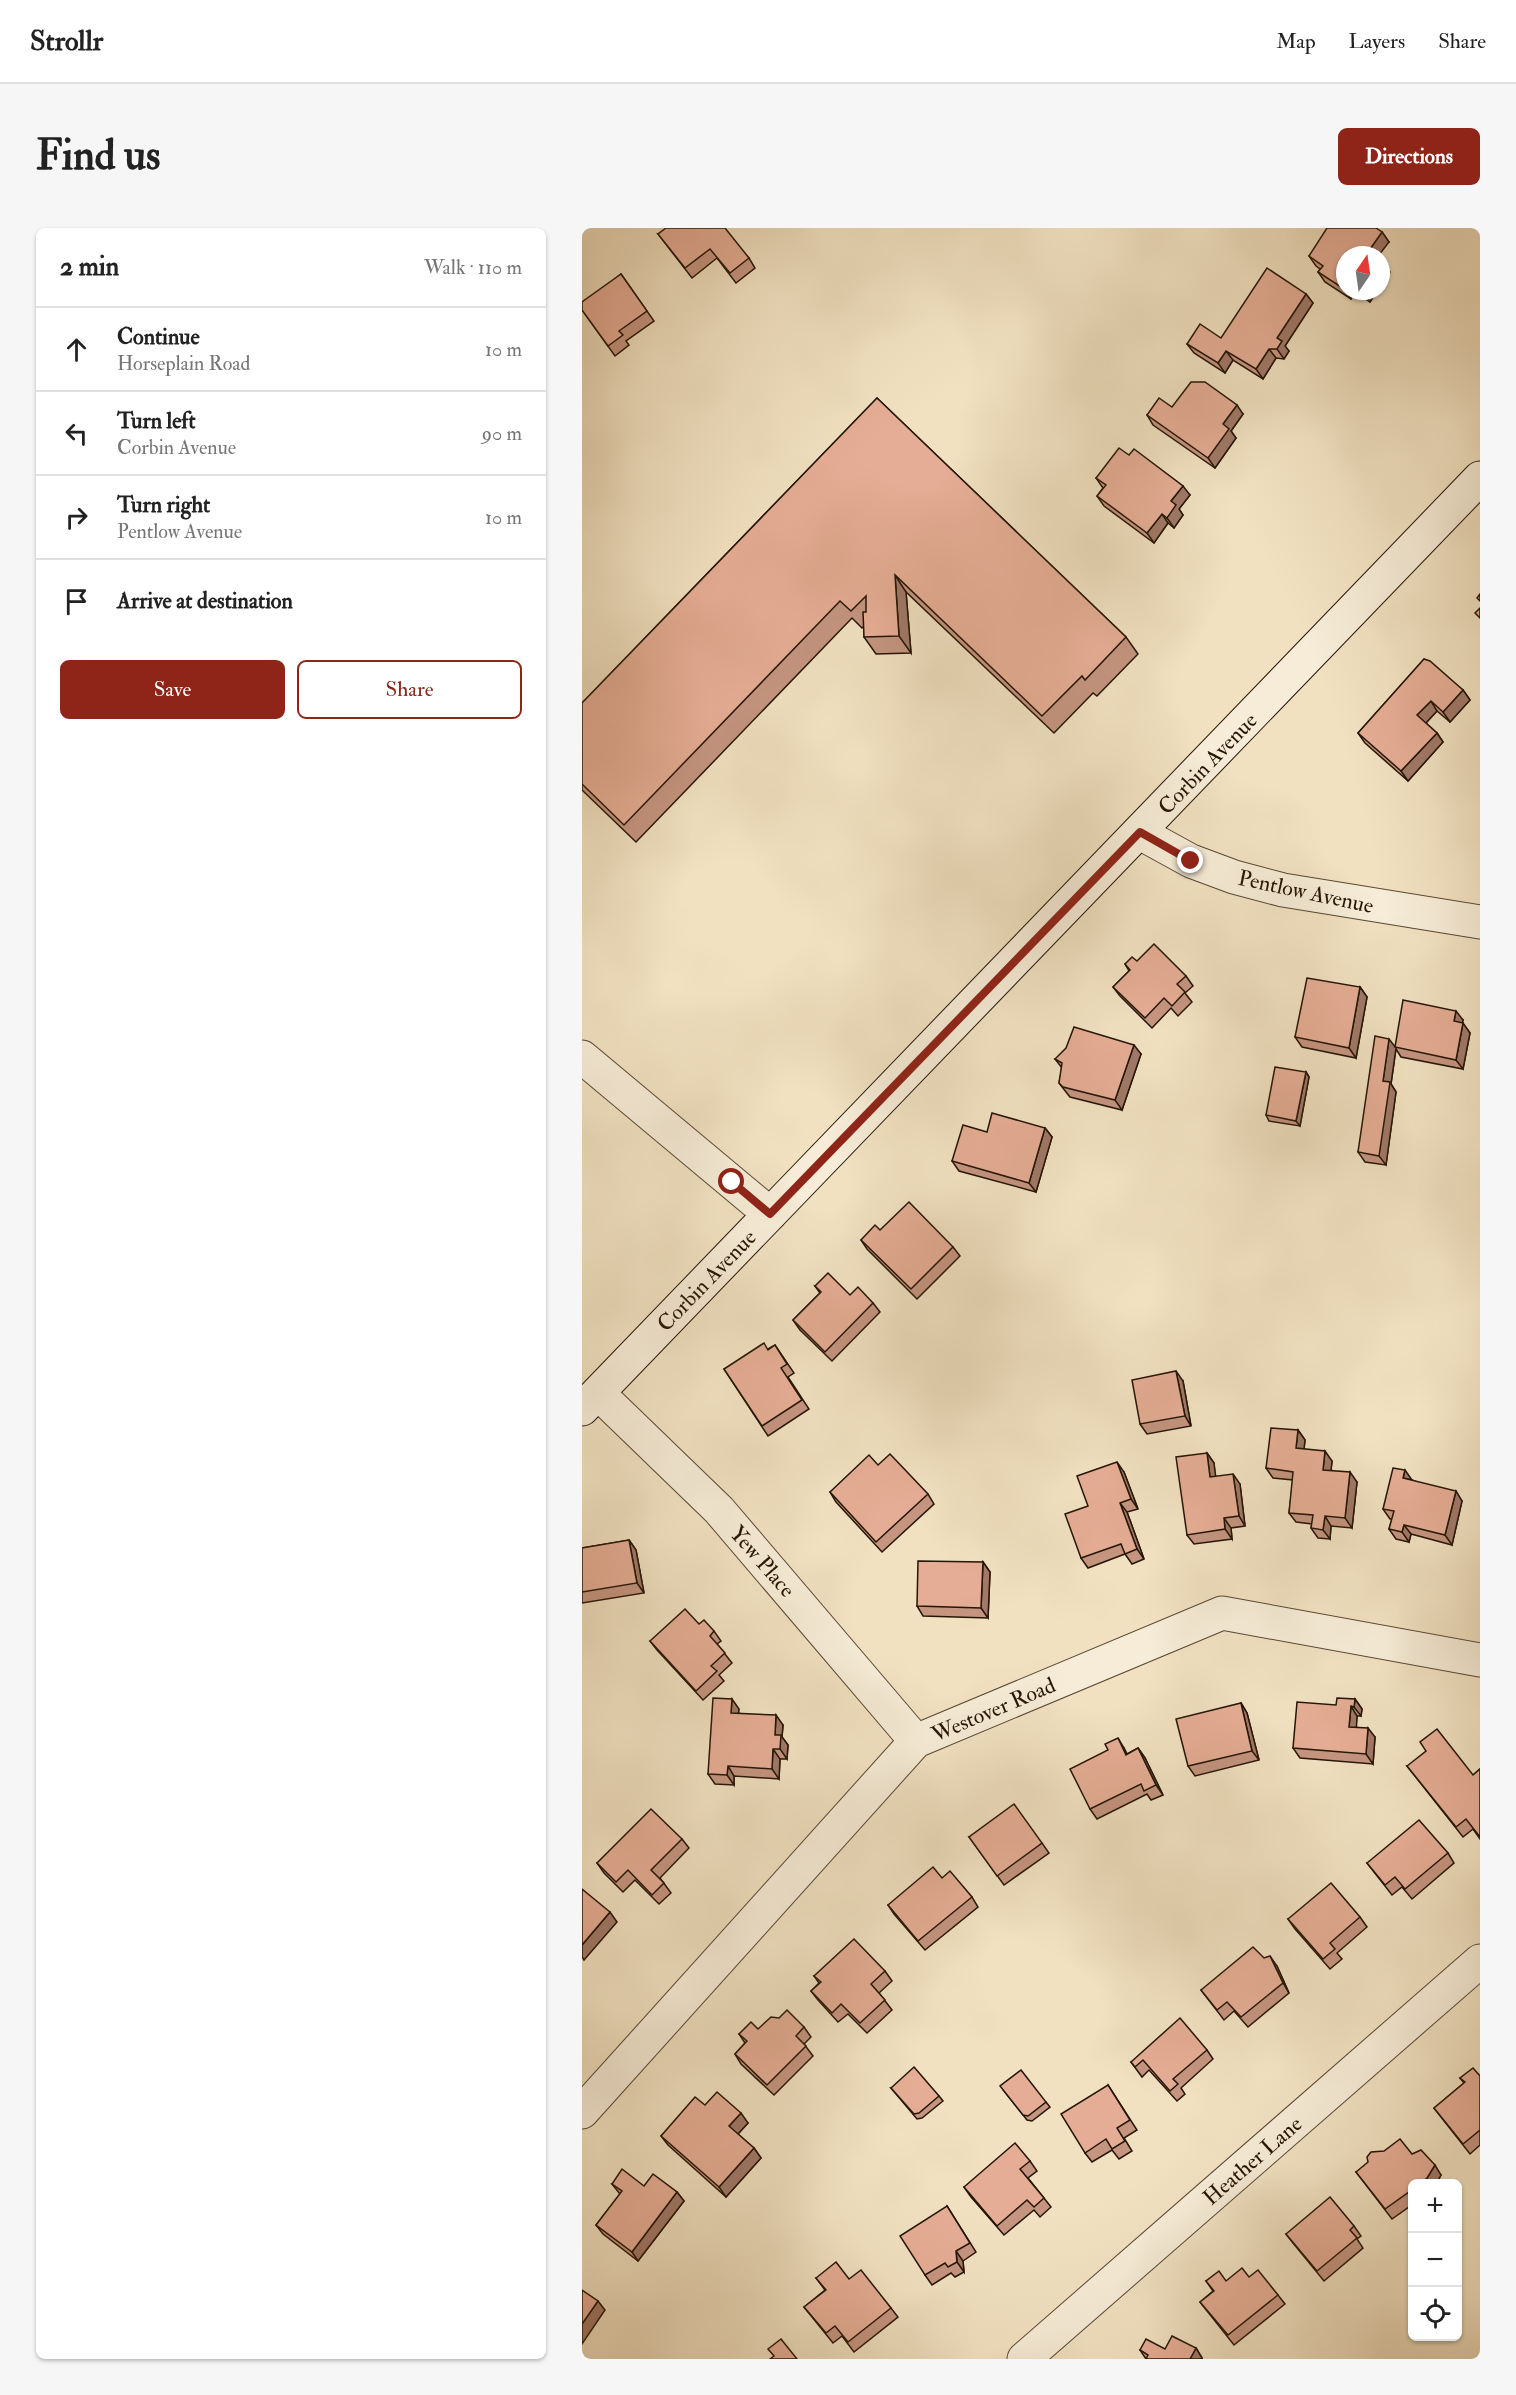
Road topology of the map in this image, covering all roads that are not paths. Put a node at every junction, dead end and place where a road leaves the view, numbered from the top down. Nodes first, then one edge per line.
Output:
1 (1480, 478) edge
2 (1140, 832) junction
3 (1480, 922) edge
4 (582, 1057) edge
5 (770, 1214) junction
6 (590, 1401) edge
7 (1480, 1659) edge
8 (916, 1741) junction
9 (1480, 1961) edge
10 (582, 2112) edge
11 (1024, 2359) edge

1 - 2 street, Corbin Avenue
2 - 3 street, Pentlow Avenue
2 - 5 street, Corbin Avenue
4 - 5 street
5 - 6 street, Corbin Avenue
6 - 8 street, Yew Place
7 - 8 street, Westover Road
8 - 10 street, Westover Road
9 - 11 street, Heather Lane

